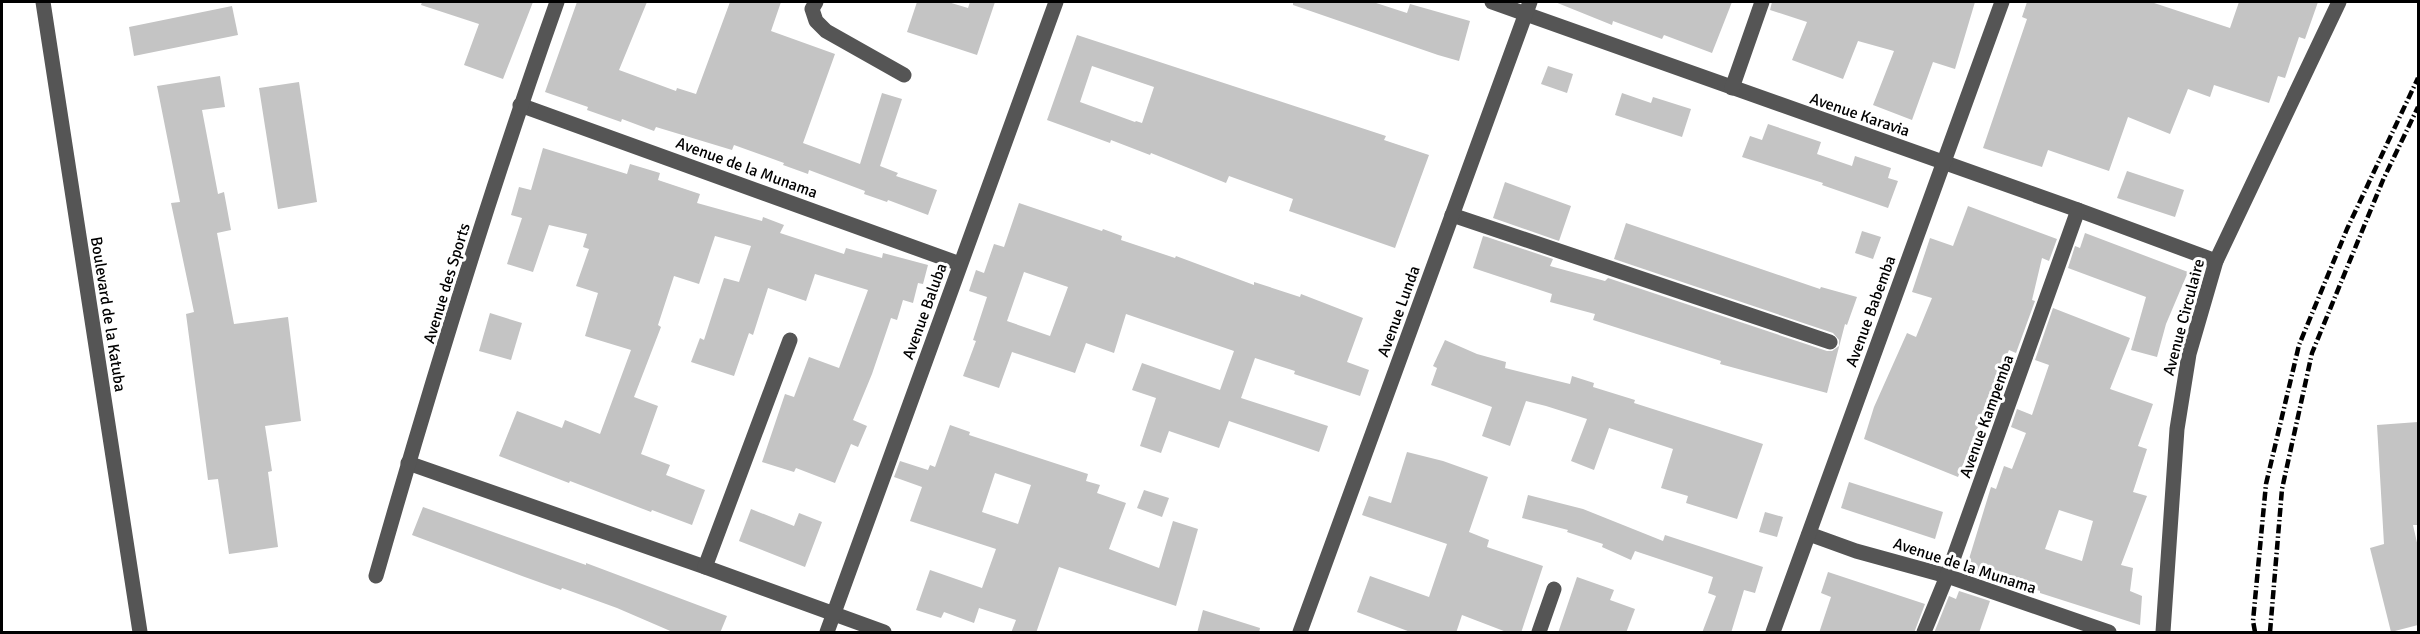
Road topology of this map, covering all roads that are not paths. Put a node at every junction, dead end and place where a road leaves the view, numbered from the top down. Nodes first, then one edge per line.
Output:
1 (43, 2) edge
2 (557, 2) edge
3 (816, 2) edge
4 (1056, 2) edge
5 (1492, 2) edge
6 (1762, 2) edge
7 (2002, 2) edge
8 (2339, 2) edge
9 (1528, 7) edge
10 (904, 75) dead end
11 (1732, 88) junction
12 (520, 105) junction
13 (1943, 162) junction
14 (2078, 210) junction
15 (1452, 215) junction
16 (2216, 261) junction
17 (960, 264) junction
18 (790, 340) dead end
19 (1830, 342) dead end
20 (408, 463) junction
21 (1809, 534) junction
22 (705, 567) junction
23 (375, 576) dead end
24 (1947, 576) junction
25 (1554, 590) dead end
26 (833, 614) junction
27 (140, 633) edge
28 (826, 633) edge
29 (884, 633) edge
30 (1300, 633) edge
31 (1539, 633) edge
32 (1773, 633) edge
33 (1924, 633) edge
34 (2109, 633) edge
35 (2163, 633) edge

1 - 27 street, Boulevard de la Katuba
2 - 12 street, Avenue des Sports
3 - 10 street
4 - 17 street, Avenue Baluba
5 - 9 street, Avenue Karavia
6 - 11 street
7 - 13 street, Avenue Babemba
8 - 16 street, Avenue Circulaire
9 - 11 street, Avenue Karavia
9 - 15 street, Avenue Lunda
11 - 13 street, Avenue Karavia
12 - 17 street, Avenue de la Munama
12 - 20 street, Avenue des Sports
13 - 14 street, Avenue Karavia
13 - 21 street, Avenue Babemba
14 - 16 street, Avenue Karavia
14 - 24 street, Avenue Kampemba
15 - 19 street
15 - 30 street, Avenue Lunda
16 - 35 street, Avenue Circulaire
17 - 26 street, Avenue Baluba
18 - 22 street
20 - 22 street
20 - 23 street, Avenue des Sports
21 - 24 street, Avenue de la Munama
21 - 32 street, Avenue Babemba
22 - 26 street
24 - 33 street, Avenue Kampemba
24 - 34 street, Avenue de la Munama
25 - 31 street
26 - 28 street, Avenue Baluba
26 - 29 street

